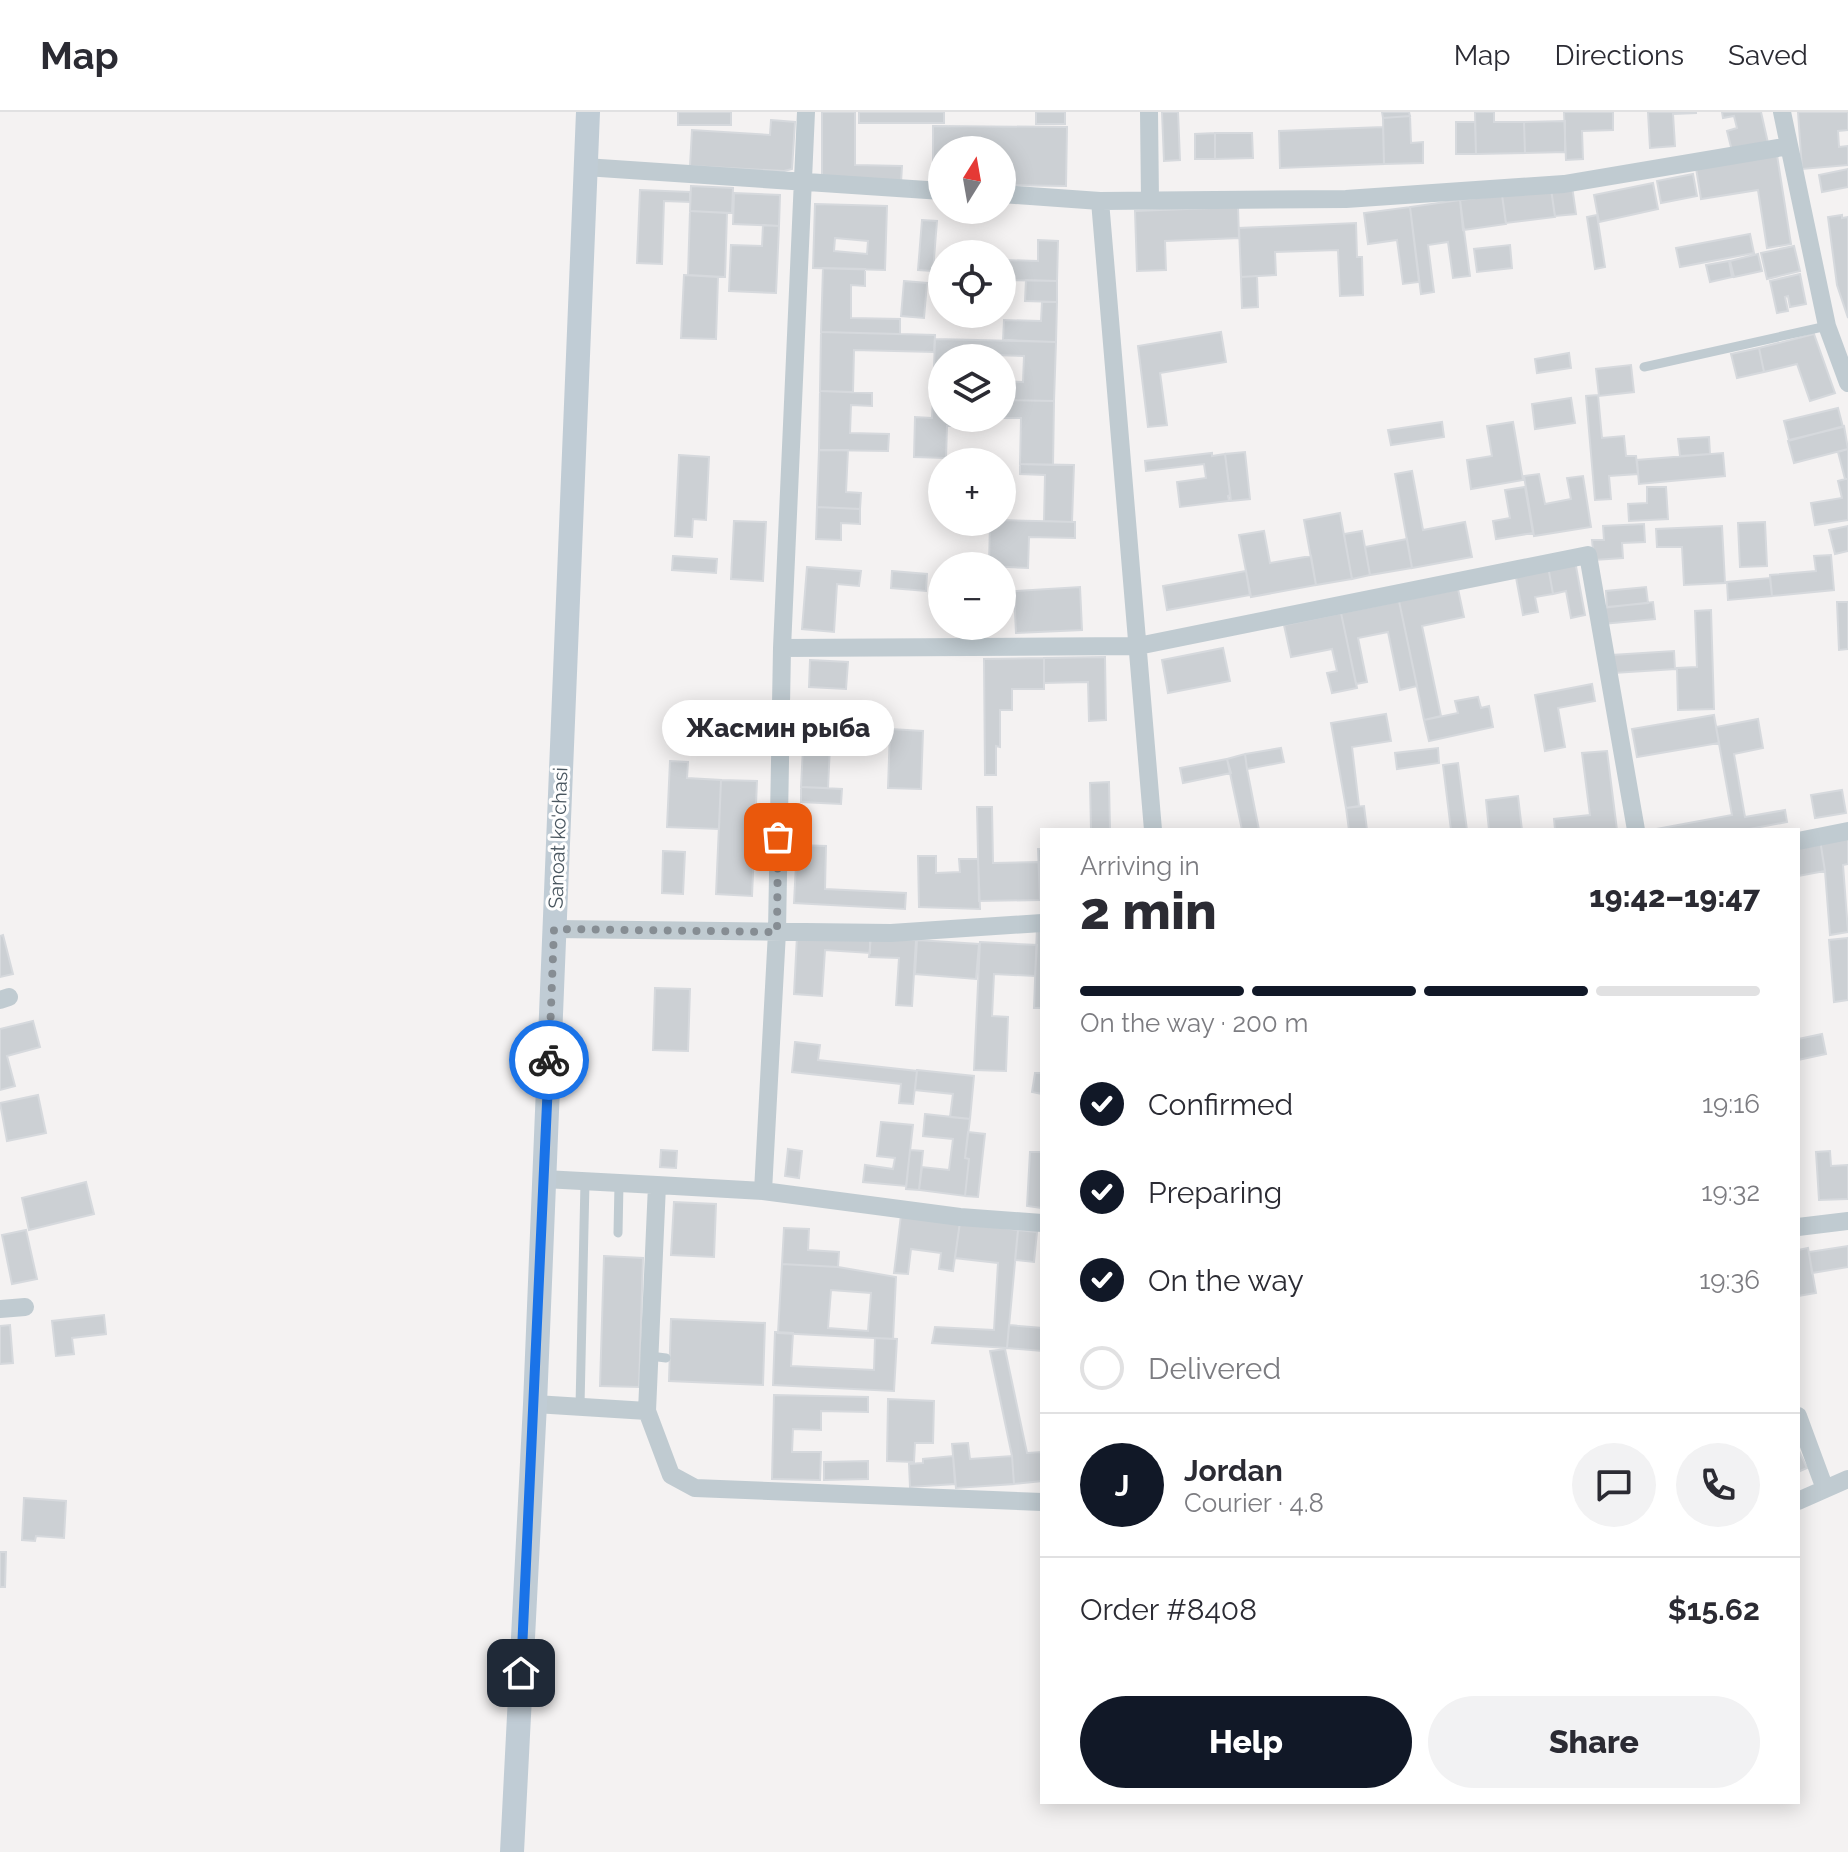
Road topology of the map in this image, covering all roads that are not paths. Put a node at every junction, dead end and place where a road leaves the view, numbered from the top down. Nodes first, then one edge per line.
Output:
1 (588, 112) edge
2 (806, 112) edge
3 (1149, 112) edge
4 (1782, 112) edge
5 (1789, 146) junction
6 (585, 167) junction
7 (805, 182) junction
8 (928, 190) edge
9 (1016, 195) edge
10 (1150, 200) junction
11 (1100, 201) junction
12 (1827, 326) junction
13 (1644, 367) dead end
14 (1848, 383) edge
15 (1138, 646) junction
16 (782, 648) junction
17 (1153, 828) edge
18 (1636, 828) edge
19 (1848, 831) edge
20 (1800, 841) edge
21 (1040, 923) edge
22 (554, 929) junction
23 (777, 932) junction
24 (544, 1179) junction
25 (585, 1182) junction
26 (619, 1184) junction
27 (657, 1185) junction
28 (763, 1191) junction
29 (1848, 1221) edge
30 (1040, 1223) edge
31 (1800, 1227) edge
32 (618, 1233) dead end
33 (25, 1307) dead end
34 (0, 1309) edge
35 (535, 1404) junction
36 (580, 1407) junction
37 (647, 1411) junction
38 (1800, 1421) edge
39 (1848, 1479) edge
40 (1825, 1489) junction
41 (1800, 1500) edge
42 (1040, 1502) edge
43 (512, 1852) edge

1 - 6 main road, Sanoat ko'chasi
2 - 7 street
3 - 10 street
4 - 5 street
5 - 10 street
5 - 12 street
6 - 7 street
6 - 22 main road, Sanoat ko'chasi
7 - 8 street
7 - 16 street
9 - 11 street
10 - 11 street
11 - 15 street
12 - 13 lane
12 - 14 street
15 - 16 street
15 - 17 street
15 - 18 street
16 - 23 street
19 - 20 street
21 - 23 street
22 - 23 street
22 - 24 main road, Sanoat ko'chasi
23 - 28 street
24 - 25 street
24 - 35 main road, Sanoat ko'chasi
25 - 26 street
25 - 36 lane
26 - 27 street
26 - 32 lane
27 - 28 street
27 - 37 street
28 - 30 street
29 - 31 street
33 - 34 street
35 - 36 street
35 - 43 main road, Sanoat ko'chasi
36 - 37 street
37 - 42 street
38 - 40 street
39 - 40 street
40 - 41 street

